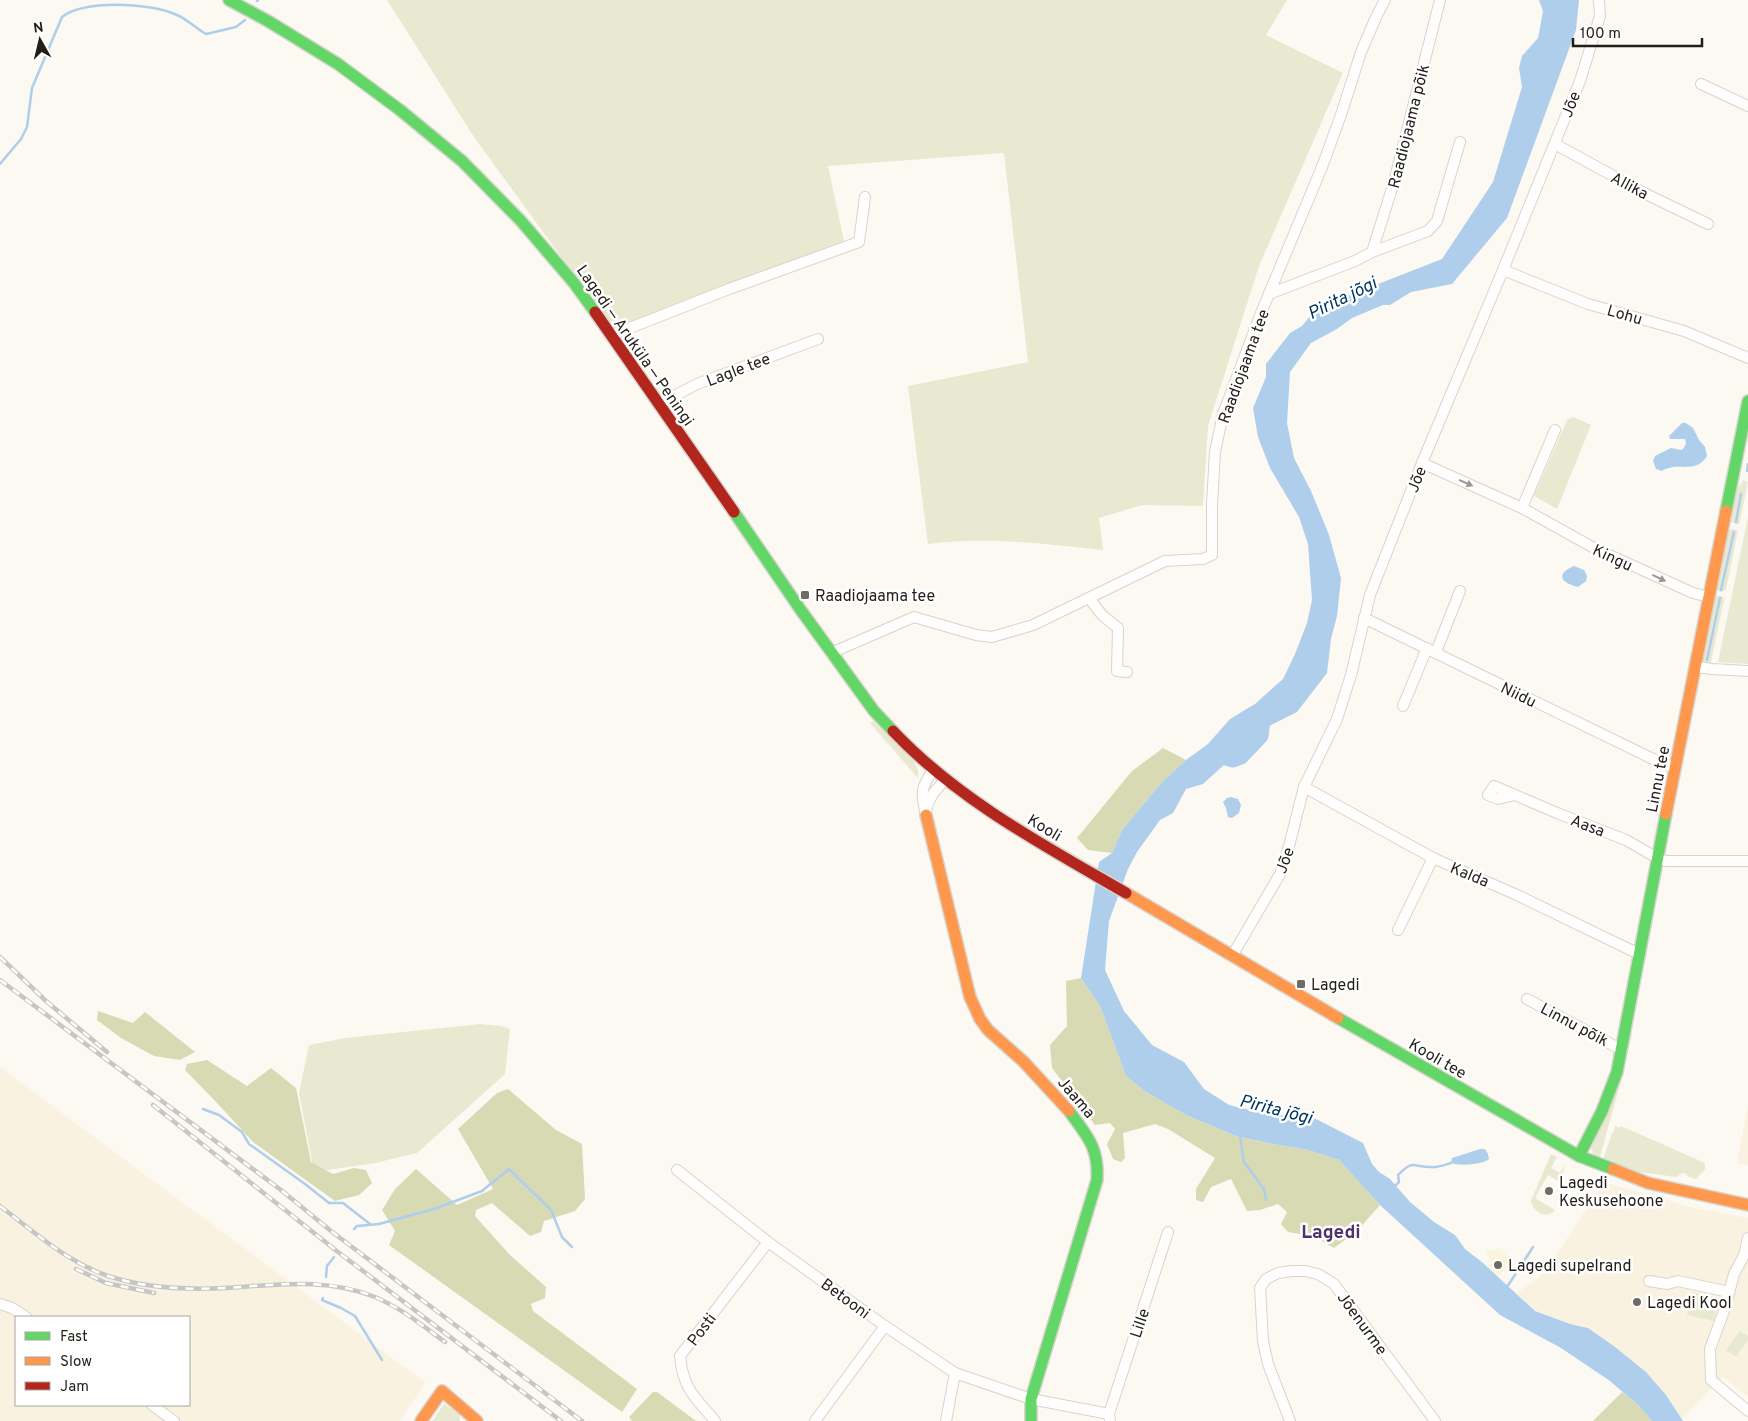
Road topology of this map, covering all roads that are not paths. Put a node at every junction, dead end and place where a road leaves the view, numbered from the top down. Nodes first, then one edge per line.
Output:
1 (228, 0) edge
2 (1385, 0) edge
3 (1440, 0) edge
4 (1599, 0) edge
5 (1701, 84) dead end
6 (1748, 106) edge
7 (1460, 142) dead end
8 (1554, 144) junction
9 (865, 197) dead end
10 (1708, 224) dead end
11 (1372, 252) junction
12 (1503, 270) junction
13 (1269, 294) junction
14 (612, 335) junction
15 (818, 338) dead end
16 (1748, 358) edge
17 (1748, 401) edge
18 (659, 404) junction
19 (1555, 430) dead end
20 (1422, 462) junction
21 (1522, 508) junction
22 (1460, 592) dead end
23 (1089, 598) junction
24 (1709, 598) junction
25 (1364, 618) junction
26 (1431, 650) junction
27 (831, 653) junction
28 (1696, 666) junction
29 (1748, 671) edge
30 (1127, 672) dead end
31 (1403, 706) dead end
32 (1675, 768) junction
33 (933, 770) junction
34 (945, 780) junction
35 (1304, 787) junction
36 (1515, 795) dead end
37 (926, 815) junction
38 (1433, 858) junction
39 (1659, 859) junction
40 (1748, 861) edge
41 (1130, 896) joint
42 (1398, 930) dead end
43 (1639, 954) junction
44 (1232, 956) junction
45 (1527, 999) dead end
46 (1622, 1050) junction
47 (1579, 1156) junction
48 (677, 1170) dead end
49 (1748, 1205) edge
50 (1168, 1232) dead end
51 (1748, 1238) edge
52 (768, 1242) junction
53 (1649, 1281) dead end
54 (1729, 1292) junction
55 (0, 1304) edge
56 (24, 1316) edge
57 (885, 1326) junction
58 (955, 1373) junction
59 (1031, 1399) junction
60 (153, 1406) edge
61 (1748, 1411) edge
62 (1109, 1417) edge
63 (174, 1421) edge
64 (421, 1421) edge
65 (477, 1421) edge
66 (715, 1421) edge
67 (815, 1421) edge
68 (946, 1421) edge
69 (1031, 1421) edge
70 (1290, 1421) edge
71 (1435, 1421) edge

1 - 14 street, Lagedi — Aruküla — Peningi
2 - 13 street, Raadiojaama tee
3 - 11 street, Raadiojaama põik
4 - 8 street, Jõe
5 - 6 street
7 - 11 street
8 - 10 street, Allika
8 - 12 street, Jõe
9 - 14 street
11 - 13 street
12 - 16 street, Lohu
12 - 20 street, Jõe
13 - 23 street, Raadiojaama tee
14 - 18 street, Lagedi — Aruküla — Peningi
15 - 18 street, Lagle tee
17 - 24 street, Linnu tee
18 - 27 street, Lagedi — Aruküla — Peningi
19 - 21 street
20 -> 21 street, Kingu
20 - 25 street, Jõe
21 -> 24 street, Kingu
22 - 26 street
23 - 27 street, Raadiojaama tee
23 - 30 street
24 - 28 street, Linnu tee
25 - 26 street, Niidu
25 - 35 street, Jõe
26 - 31 street
26 - 32 street, Niidu
27 - 33 street, Lagedi — Aruküla — Peningi
28 - 29 street
28 - 32 street, Linnu tee
32 - 39 street, Linnu tee
33 - 34 street, Lagedi — Aruküla — Peningi
33 - 37 street, Jaama
34 - 37 street
34 - 41 street, Kooli
35 - 38 street, Kalda
35 - 44 street, Jõe
36 - 39 street, Aasa
37 - 59 street, Jaama
38 - 42 street
38 - 43 street, Kalda
39 - 40 street
39 - 43 street, Linnu tee
41 - 44 street, Kooli tee
43 - 46 street, Linnu tee
44 - 47 street, Kooli tee
45 - 46 street, Linnu põik
46 - 47 street, Linnu tee
47 - 49 street, Kooli tee
48 - 52 street, Betooni
50 - 62 street, Lille
51 - 54 street
52 - 57 street, Betooni
52 - 66 street, Posti
53 - 54 street
54 - 61 street
55 - 56 street
57 - 58 street, Betooni
57 - 67 street
58 - 59 street, Betooni
58 - 68 street
59 - 62 street, Lille
59 - 69 street, Jaama
60 - 63 street
64 - 65 street
70 - 71 street, Jõenurme

